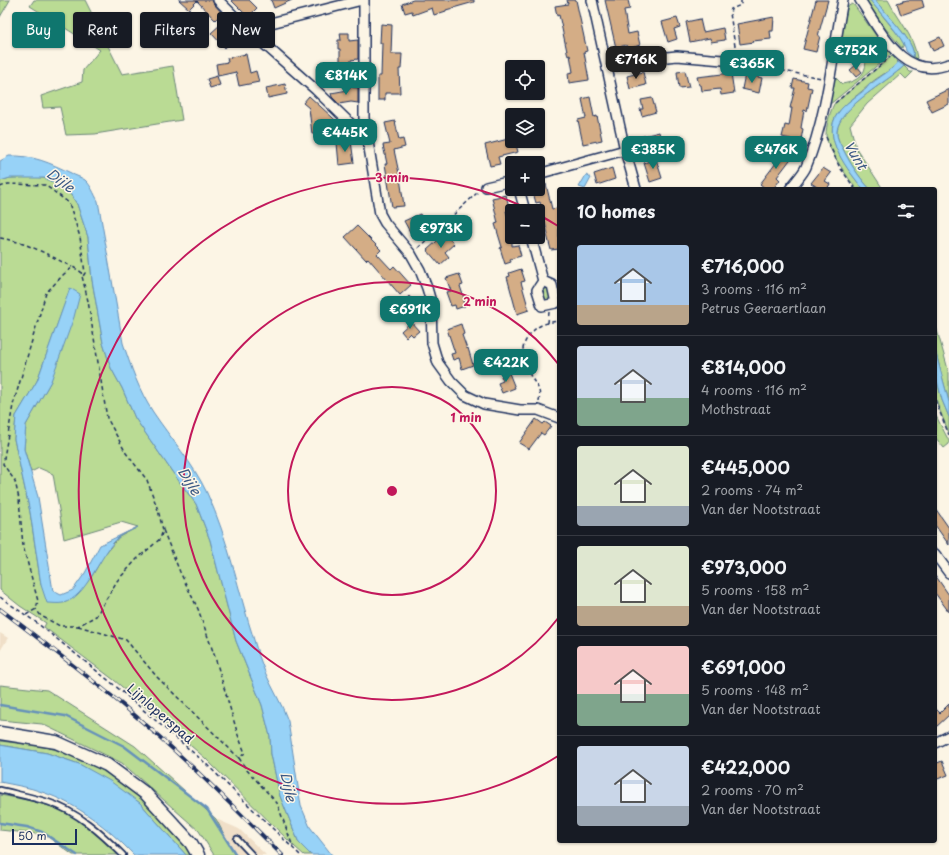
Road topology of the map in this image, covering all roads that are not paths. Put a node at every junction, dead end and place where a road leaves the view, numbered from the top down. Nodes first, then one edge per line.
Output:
1 (218, 0) edge
2 (363, 0) edge
3 (592, 0) edge
4 (843, 0) edge
5 (860, 0) edge
6 (230, 12) edge
7 (275, 22) edge
8 (268, 48) edge
9 (762, 60) road end
10 (949, 64) edge
11 (607, 68) junction
12 (353, 126) dead end
13 (625, 150) junction
14 (545, 172) edge
15 (505, 183) edge
16 (486, 187) road end
17 (635, 187) edge
18 (792, 187) edge
19 (534, 244) edge
20 (543, 281) dead end
21 (557, 417) edge
22 (937, 557) edge
23 (949, 573) edge
24 (0, 733) edge
25 (949, 736) edge
26 (937, 742) edge
27 (0, 790) edge
28 (237, 839) dead end
29 (123, 855) edge
30 (198, 855) edge
31 (252, 855) edge

1 - 6 street
2 - 7 street
2 - 21 street
3 - 11 street
4 - 18 street
5 - 10 street
8 - 12 street
9 - 11 street
11 - 13 street
13 - 14 street
13 - 17 street
15 - 16 street
19 - 20 street
22 - 23 street
24 - 30 street
25 - 26 street
27 - 29 lane
28 - 31 lane

